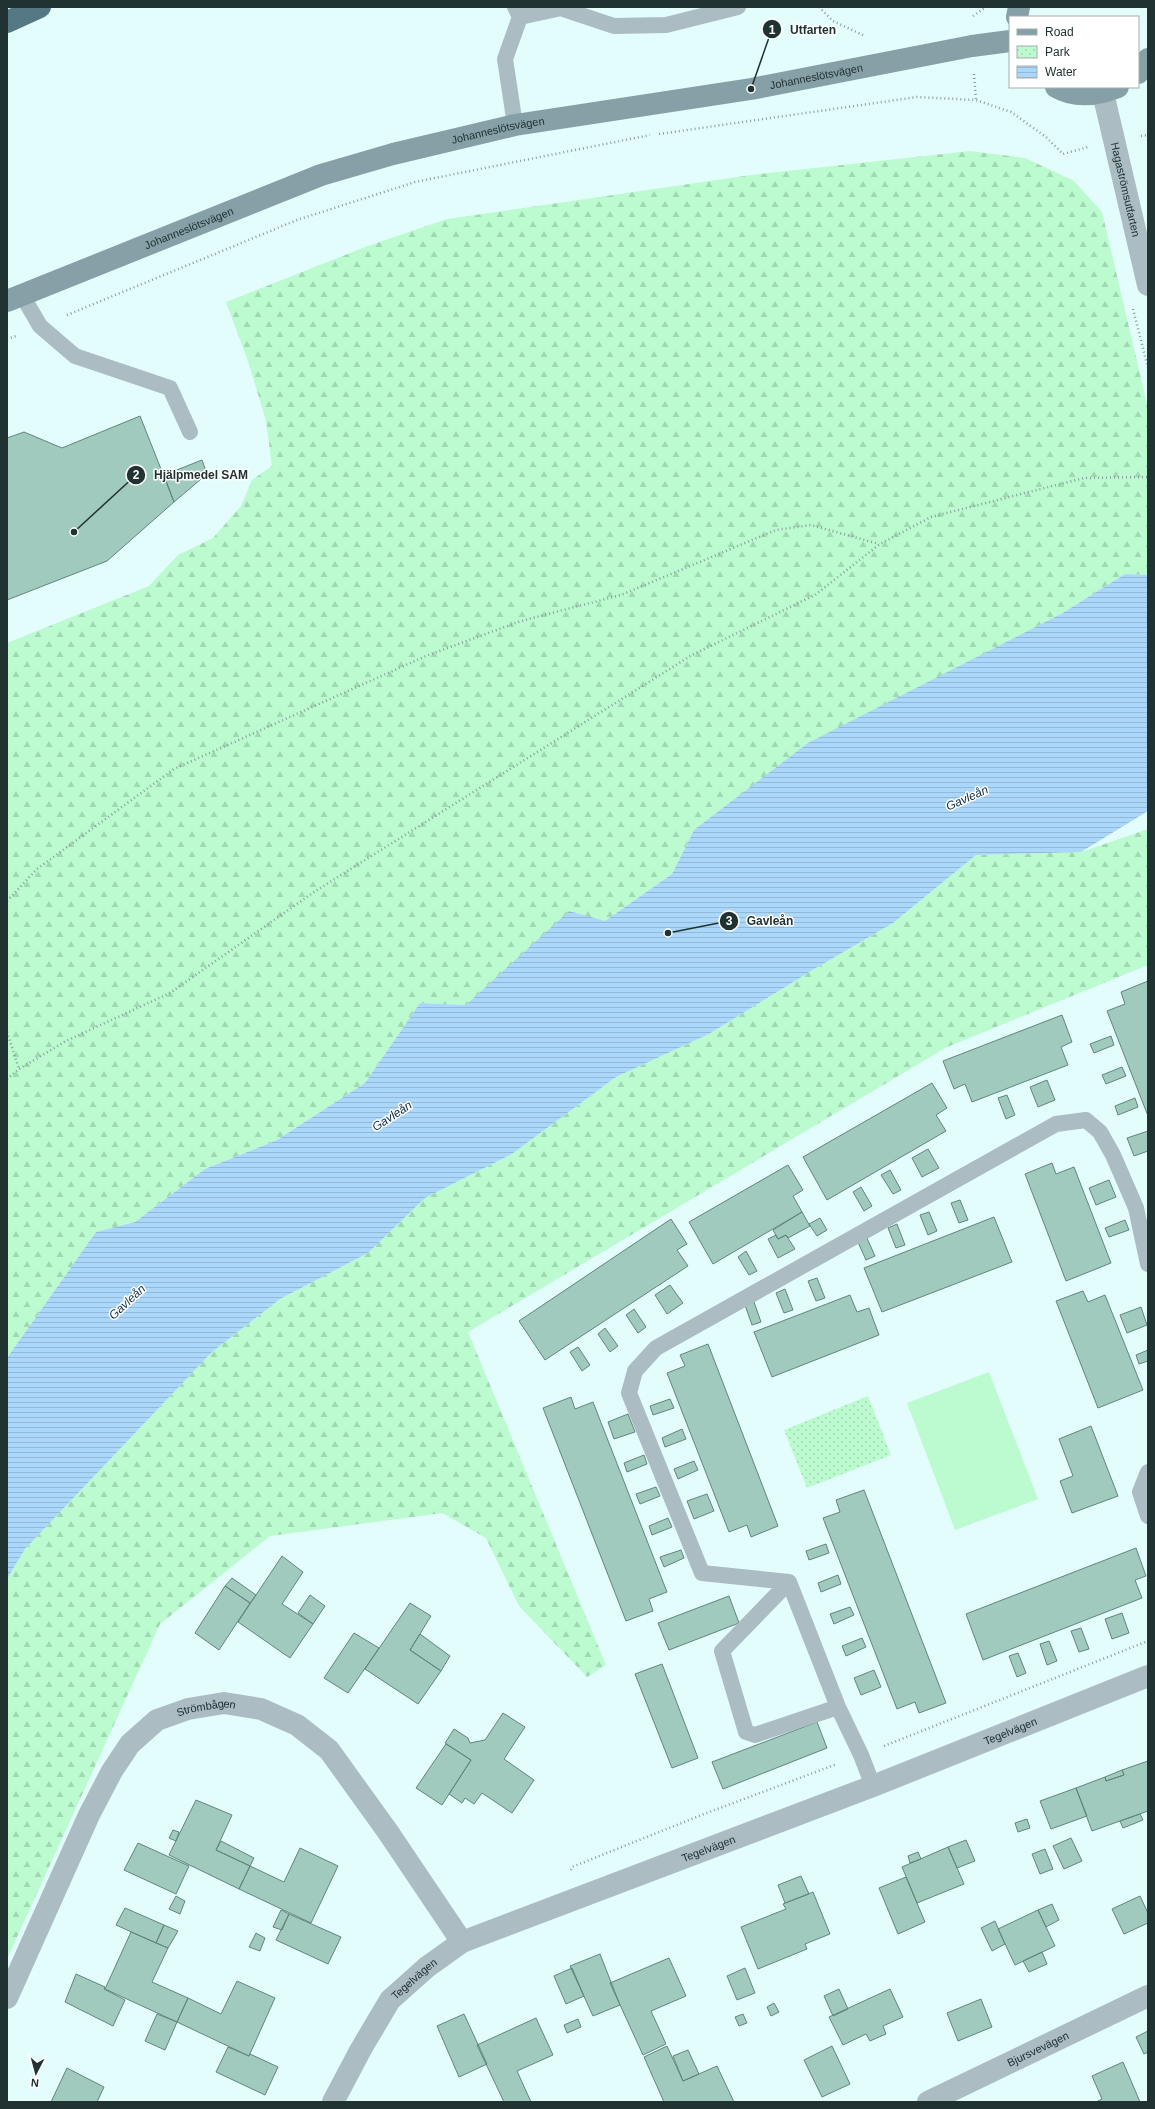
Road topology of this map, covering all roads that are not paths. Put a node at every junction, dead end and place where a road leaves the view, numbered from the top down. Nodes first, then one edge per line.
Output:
1 (40, 7) edge
2 (700, 7) edge
3 (738, 7) edge
4 (565, 8) edge
5 (518, 12) edge
6 (7, 22) edge
7 (666, 25) junction
8 (1009, 41) edge
9 (1148, 59) edge
10 (1139, 72) edge
11 (1059, 88) edge
12 (1110, 90) edge
13 (515, 125) junction
14 (1148, 285) edge
15 (14, 298) edge
16 (190, 432) dead end
17 (1148, 1264) edge
18 (1148, 1472) edge
19 (1144, 1490) edge
20 (1148, 1516) edge
21 (789, 1582) junction
22 (1148, 1676) edge
23 (838, 1707) junction
24 (873, 1786) junction
25 (462, 1942) junction
26 (1148, 1996) edge
27 (7, 1998) edge
28 (333, 2102) edge
29 (928, 2102) edge

1 - 6 highway
2 - 7 lane
3 - 7 lane
4 - 5 lane
4 - 7 lane
5 - 13 lane
8 - 13 main road, Johanneslötsvägen
9 - 10 main road
11 - 12 main road, Hagaströmsutfarten
12 - 14 street, Hagaströmsutfarten
13 - 15 main road, Johanneslötsvägen
15 - 16 lane
17 - 21 lane
18 - 19 lane
19 - 20 lane
21 - 23 lane
21 - 23 lane
22 - 24 street, Tegelvägen
23 - 24 lane
24 - 25 street, Tegelvägen
25 - 27 street, Strömbågen
25 - 28 street, Tegelvägen
26 - 29 street, Bjursvevägen

